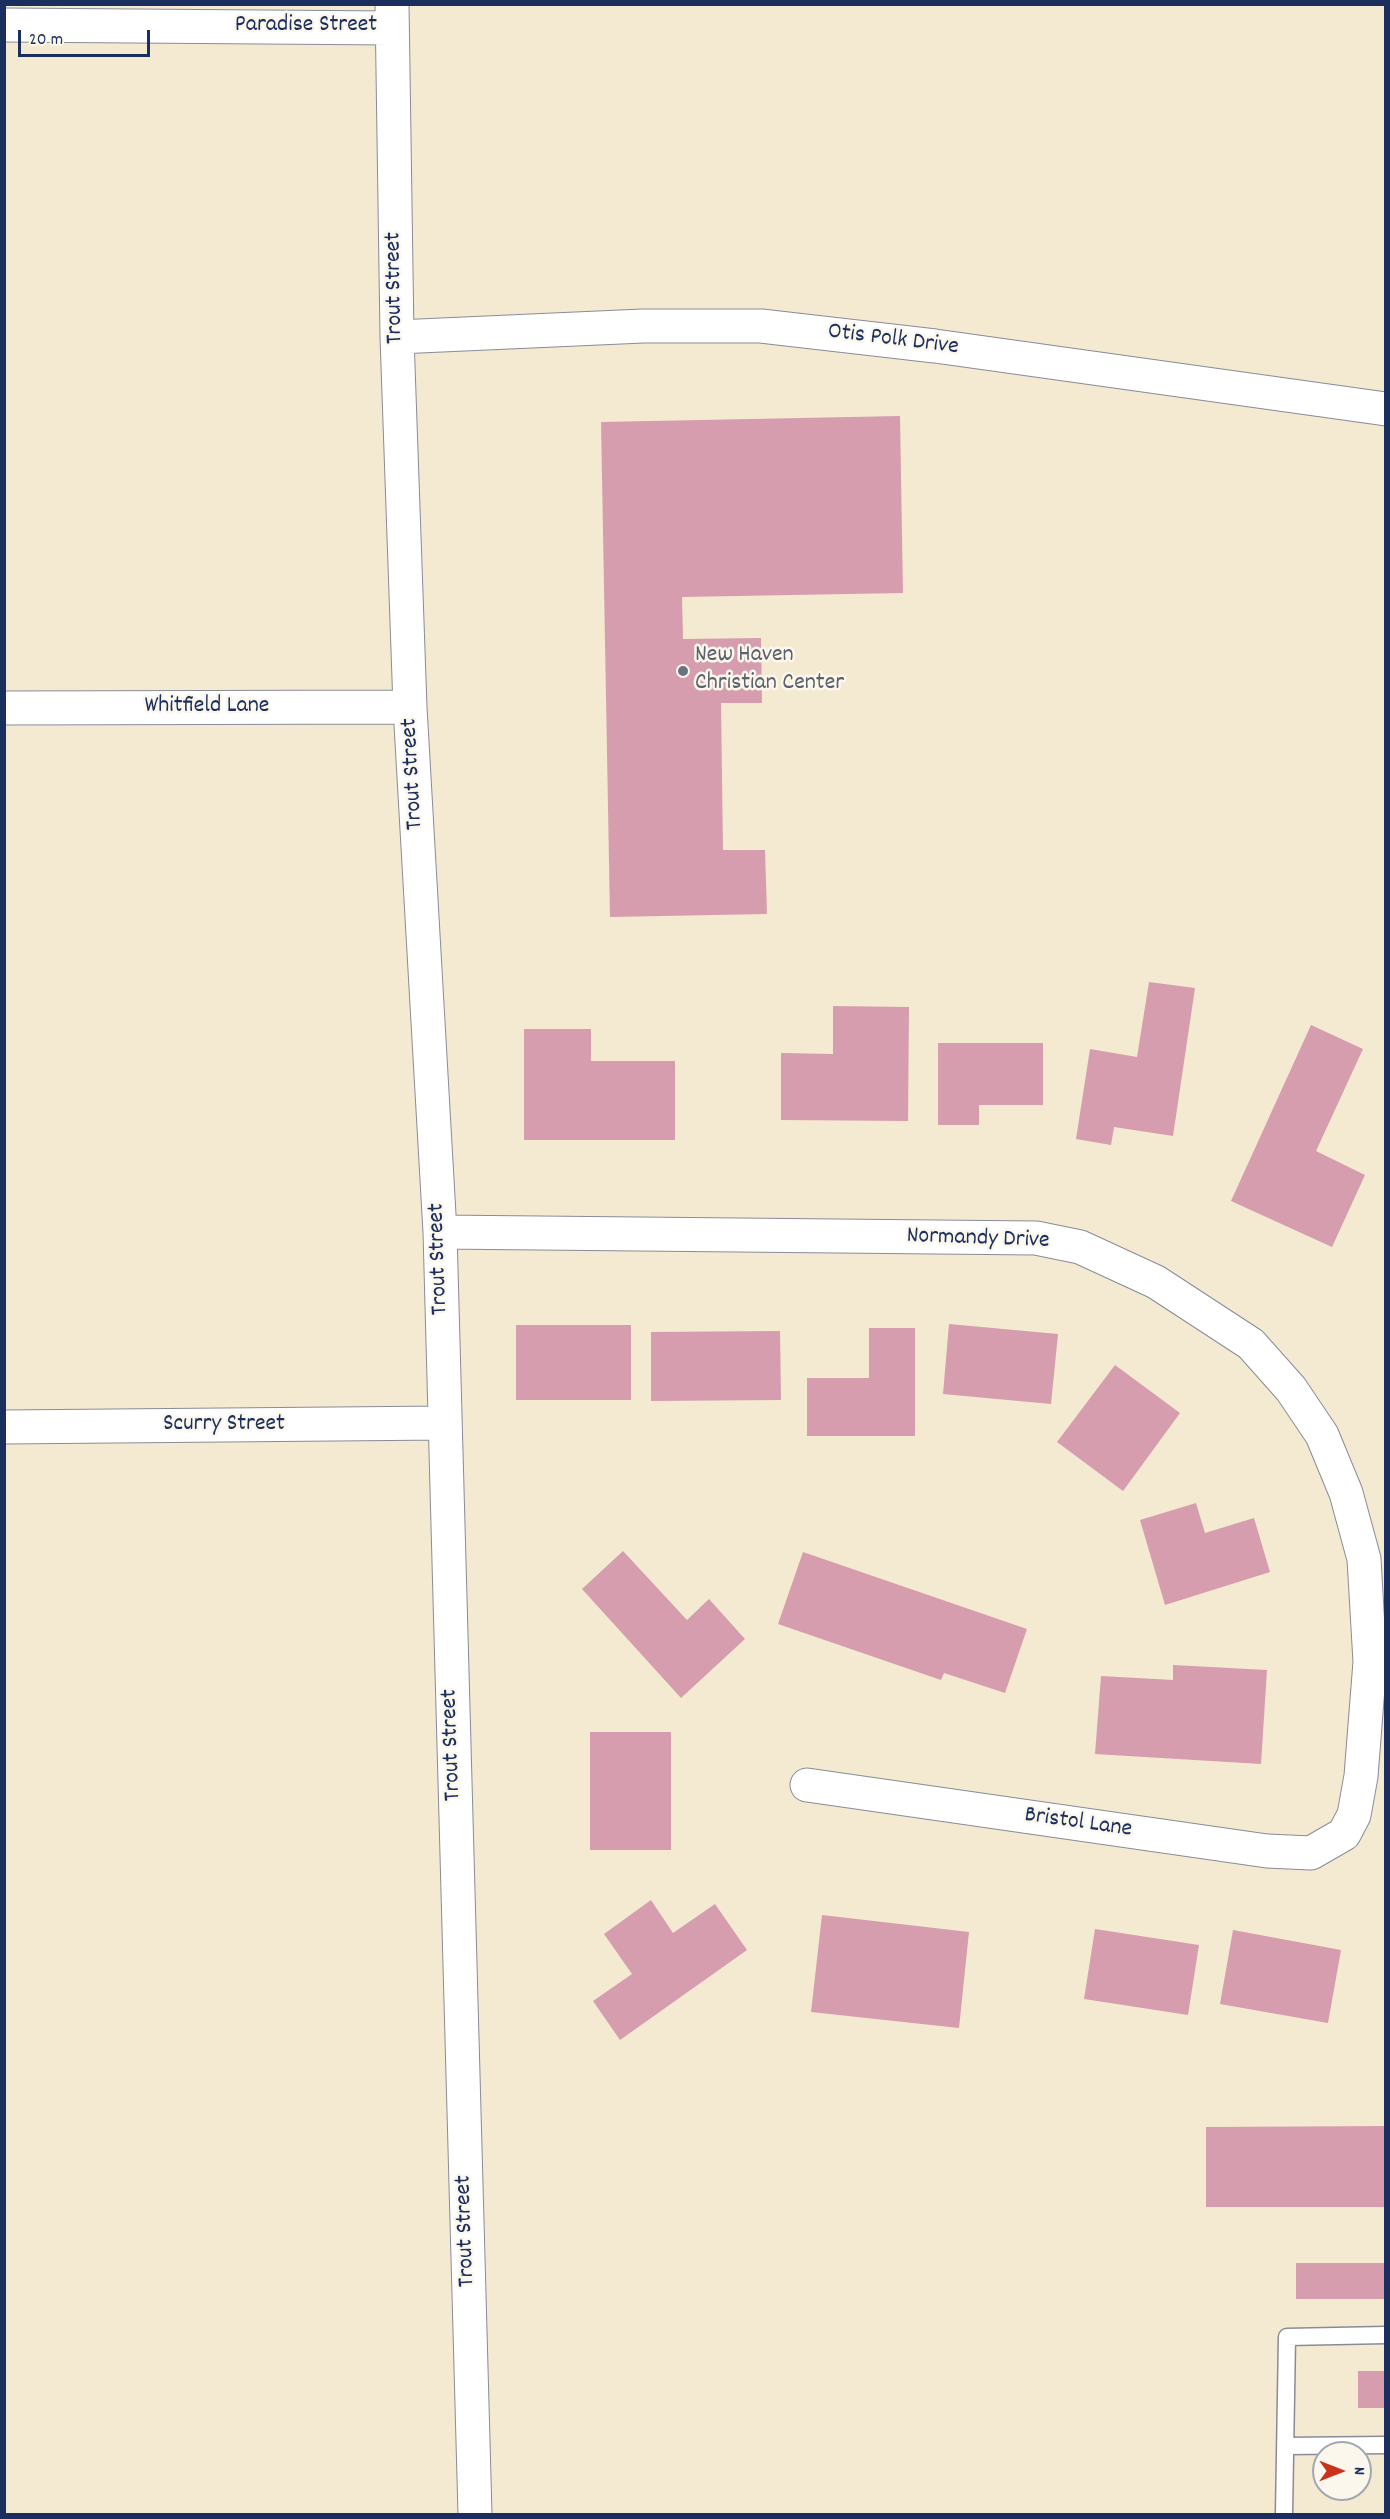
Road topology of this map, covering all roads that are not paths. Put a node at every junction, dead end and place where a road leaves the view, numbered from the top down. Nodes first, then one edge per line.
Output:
1 (392, 16) edge
2 (4, 26) edge
3 (397, 337) junction
4 (1386, 408) edge
5 (410, 707) junction
6 (4, 708) edge
7 (440, 1232) junction
8 (444, 1423) junction
9 (4, 1427) edge
10 (807, 1785) dead end
11 (1344, 1834) joint
12 (1386, 2334) edge
13 (1386, 2445) edge
14 (1285, 2446) junction
15 (475, 2514) edge
16 (1284, 2514) edge

1 - 2 street, Paradise Street
1 - 3 street, Trout Street
3 - 4 street, Otis Polk Drive
3 - 5 street, Trout Street
5 - 6 street, Whitfield Lane
5 - 7 street, Trout Street
7 - 8 street, Trout Street
7 - 11 street, Normandy Drive
8 - 9 street, Scurry Street
8 - 15 street, Trout Street
10 - 11 street, Bristol Lane
12 - 14 lane
13 - 14 lane
14 - 16 lane

